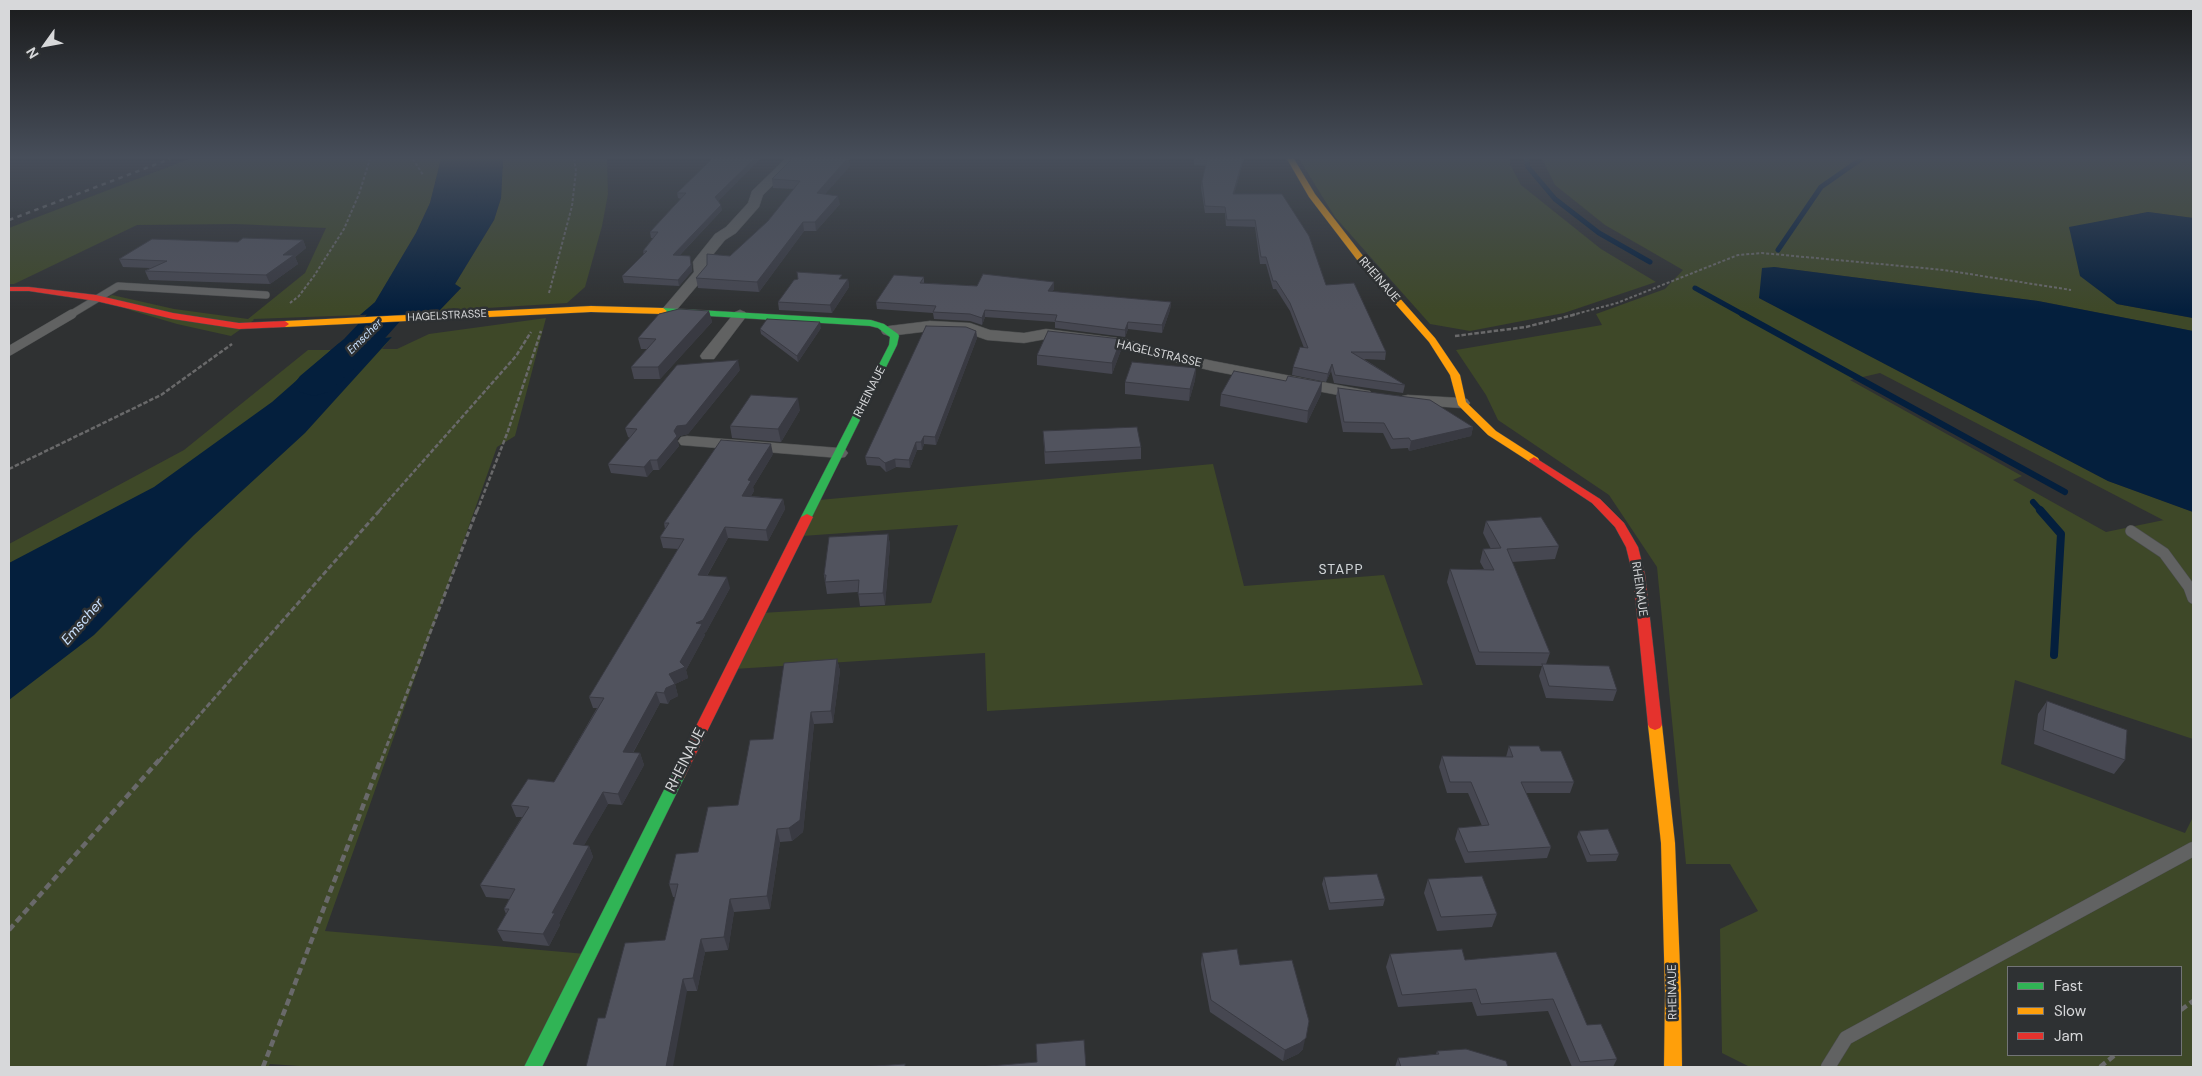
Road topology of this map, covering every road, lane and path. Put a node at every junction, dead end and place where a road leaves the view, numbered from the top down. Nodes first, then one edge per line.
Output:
1 (352, 209) edge
2 (571, 209) edge
3 (749, 209) edge
4 (1323, 209) edge
5 (9, 289) edge
6 (2071, 290) dead end
7 (266, 295) dead end
8 (96, 298) junction
9 (668, 310) junction
10 (546, 311) junction
11 (740, 315) junction
12 (257, 326) junction
13 (890, 331) junction
14 (1432, 340) junction
15 (9, 351) edge
16 (708, 356) dead end
17 (1376, 397) edge
18 (1393, 399) edge
19 (1461, 403) junction
20 (687, 442) dead end
21 (839, 453) junction
22 (9, 469) edge
23 (2131, 531) dead end
24 (2193, 598) edge
25 (2193, 849) edge
26 (9, 930) edge
27 (2193, 1002) edge
28 (2182, 1009) edge
29 (2114, 1056) edge
30 (263, 1067) edge
31 (533, 1067) edge
32 (1673, 1067) edge
33 (1828, 1067) edge
34 (2100, 1067) edge

1 - 12 path
2 - 10 path
3 - 9 street
4 - 14 street, RHEINAUE
5 - 8 street, HAGELSTRASSE
6 - 14 path
7 - 8 lane
8 - 12 street, HAGELSTRASSE
8 - 15 lane
9 - 10 street, HAGELSTRASSE
9 - 11 street, HAGELSTRASSE
10 - 12 street, HAGELSTRASSE
10 - 26 path
10 - 30 path
11 - 13 street, HAGELSTRASSE
11 - 16 street
12 - 22 path
13 - 17 street, HAGELSTRASSE
13 - 21 street, RHEINAUE
14 - 19 street, RHEINAUE
18 - 19 street
19 - 32 street, RHEINAUE
20 - 21 street
21 - 31 street, RHEINAUE
23 - 24 lane
25 - 33 lane
27 - 28 path
29 - 34 path

